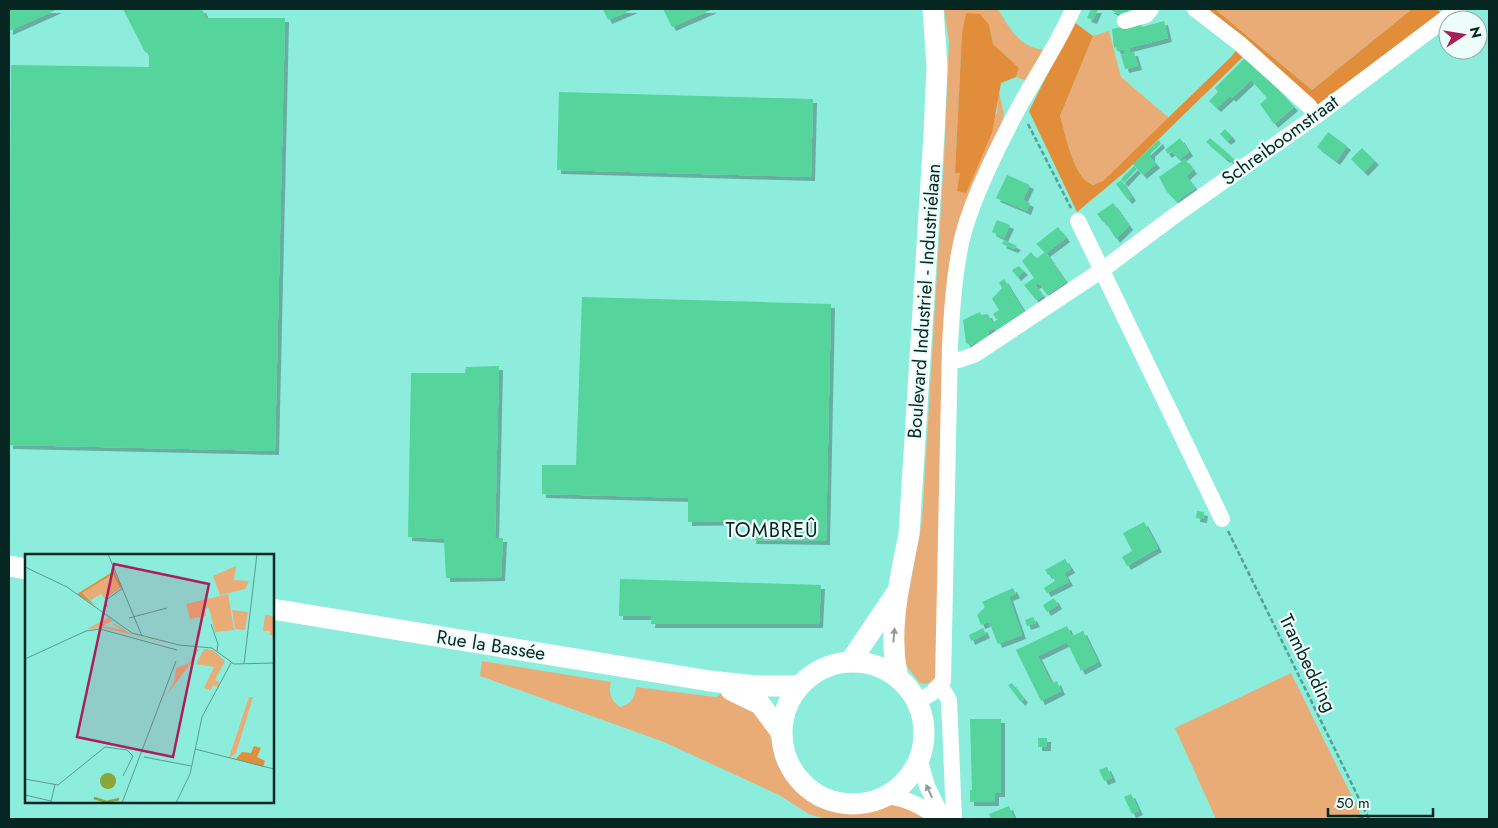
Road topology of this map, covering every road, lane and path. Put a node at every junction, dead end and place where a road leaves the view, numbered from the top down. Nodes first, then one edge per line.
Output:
1 (933, 9) edge
2 (1073, 9) edge
3 (1151, 9) edge
4 (1196, 9) edge
5 (1458, 9) edge
6 (1125, 21) dead end
7 (1019, 107) junction
8 (1316, 116) junction
9 (1078, 221) joint
10 (1102, 270) junction
11 (950, 360) junction
12 (1222, 519) joint
13 (9, 566) edge
14 (25, 569) edge
15 (898, 591) junction
16 (274, 609) edge
17 (850, 662) junction
18 (898, 678) junction
19 (710, 681) junction
20 (940, 685) junction
21 (799, 686) junction
22 (917, 702) junction
23 (782, 732) junction
24 (920, 761) junction
25 (888, 796) junction
26 (1367, 816) junction
27 (938, 819) edge
28 (943, 819) edge
29 (954, 819) edge
30 (1359, 819) edge
31 (1368, 819) edge

1 - 15 main road, Boulevard Industriel - Industriélaan
2 - 7 street
3 - 6 street
4 - 8 street
5 - 8 street, Schreiboomstraat
7 - 9 path
7 - 11 street
8 - 10 street, Schreiboomstraat
9 - 10 street
10 - 11 street, Schreiboomstraat
10 - 12 street
11 - 20 street
12 - 26 path, Trambedding
13 - 14 main road
15 - 17 main road, Boulevard Industriel - Industriélaan
18 -> 15 main road, Boulevard Industriel - Industriélaan
16 - 19 main road, Rue la Bassée
17 - 18 main road
17 - 21 main road
18 - 22 main road
19 - 21 main road, Rue la Bassée
19 - 23 main road, Rue la Bassée
20 - 22 street
20 - 29 street
21 - 23 main road
22 - 24 main road
23 - 25 main road
24 - 25 main road
28 -> 24 street
25 - 27 street
26 - 30 path
26 - 31 path, Trambedding

